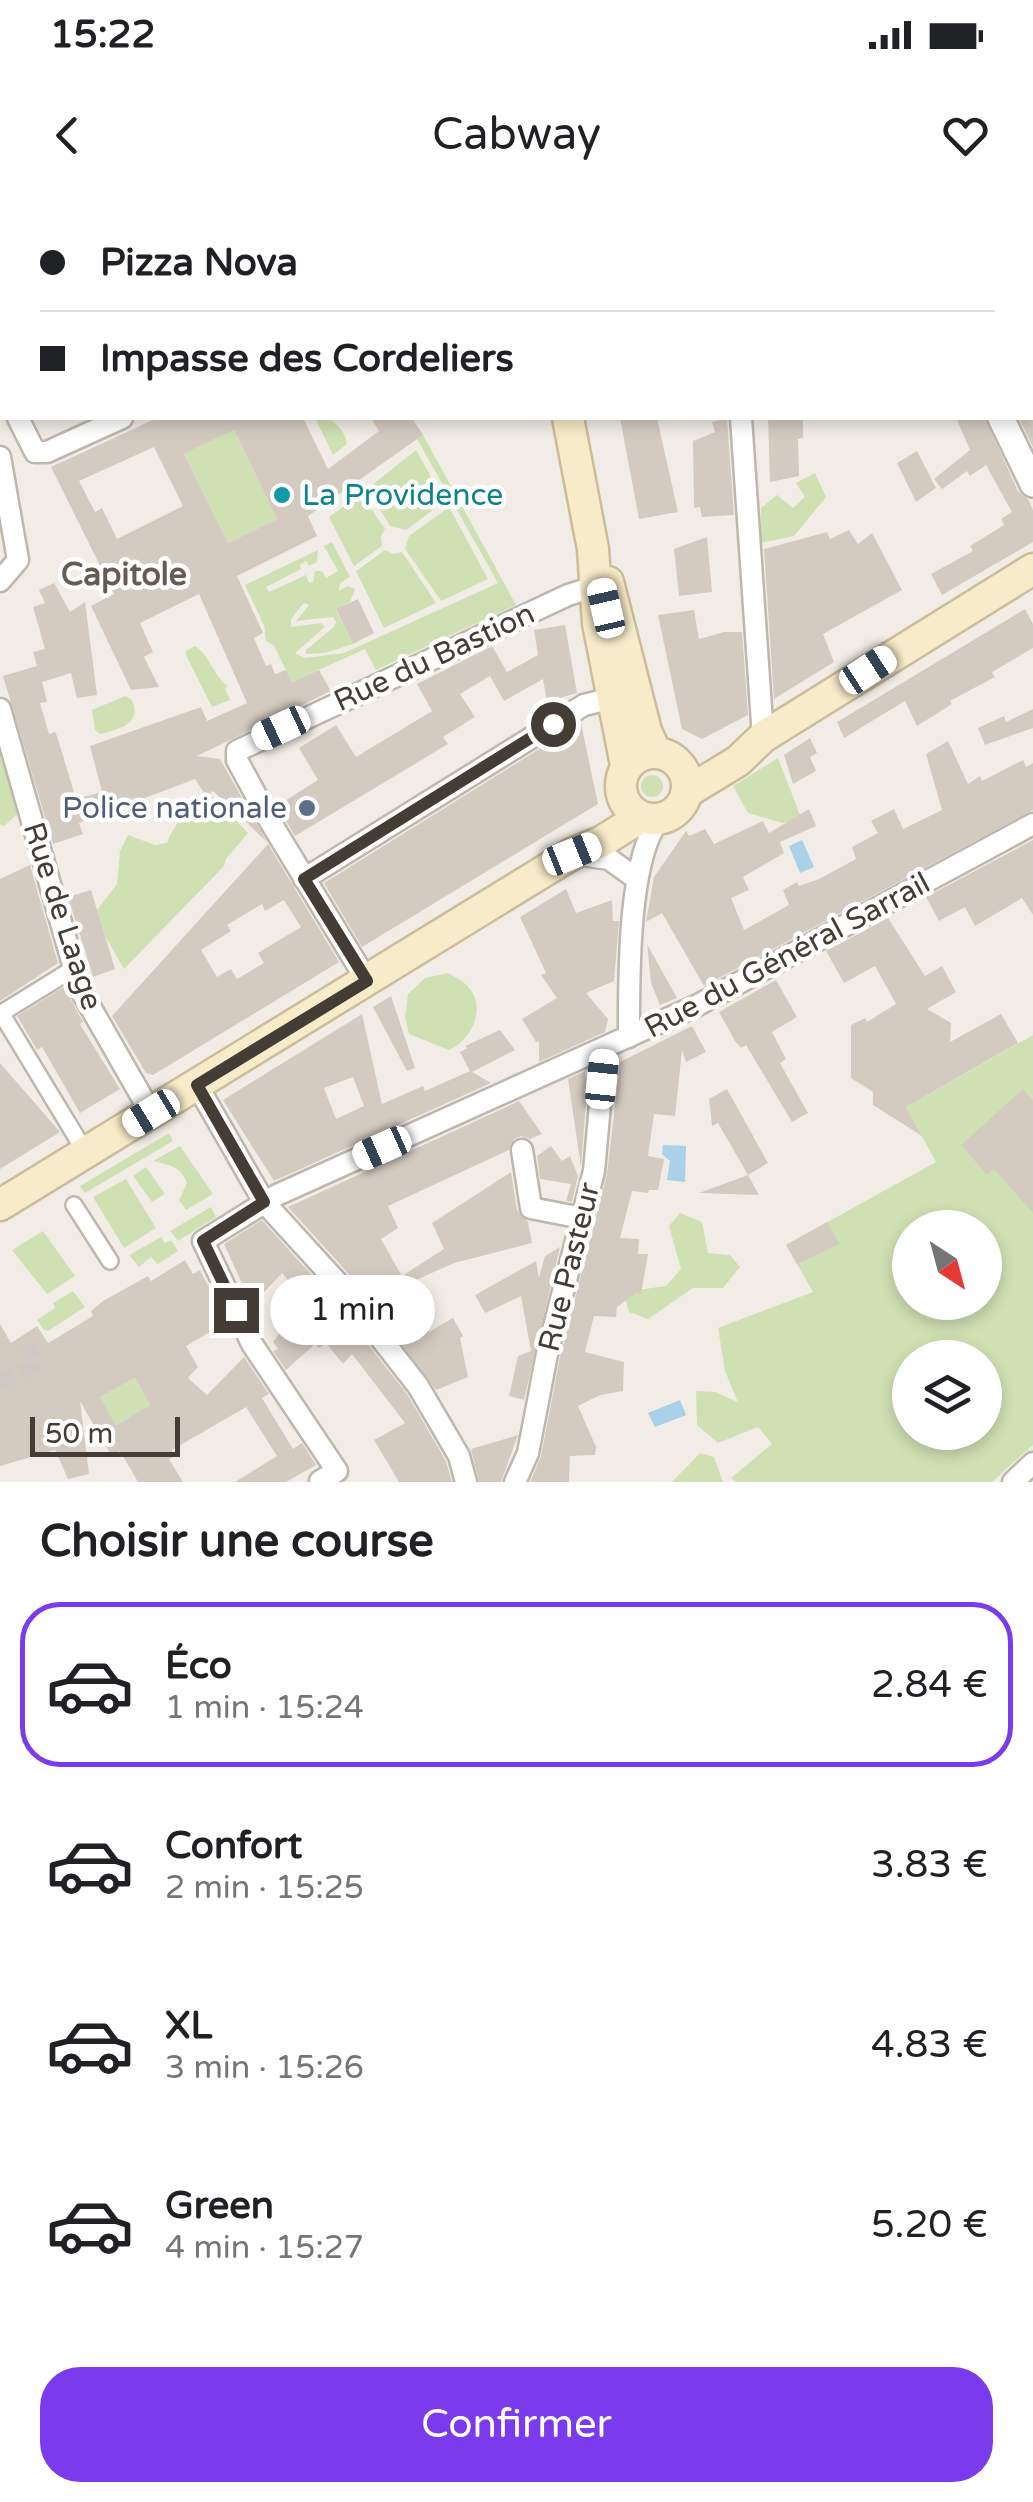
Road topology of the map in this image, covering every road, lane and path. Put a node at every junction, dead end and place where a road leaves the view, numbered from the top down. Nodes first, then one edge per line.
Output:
1 (19, 420) edge
2 (118, 420) edge
3 (568, 420) edge
4 (748, 420) edge
5 (1002, 420) edge
6 (0, 457) edge
7 (1033, 484) edge
8 (593, 549) junction
9 (1033, 569) edge
10 (0, 581) edge
11 (594, 587) junction
12 (624, 641) junction
13 (612, 698) junction
14 (0, 709) edge
15 (763, 737) junction
16 (626, 765) junction
17 (675, 770) junction
18 (641, 811) junction
19 (1033, 824) edge
20 (572, 854) junction
21 (304, 879) junction
22 (636, 879) junction
23 (74, 981) junction
24 (367, 981) junction
25 (0, 1014) edge
26 (628, 1038) junction
27 (605, 1049) junction
28 (197, 1085) junction
29 (151, 1113) junction
30 (522, 1150) dead end
31 (86, 1153) junction
32 (264, 1202) junction
33 (0, 1205) edge
34 (74, 1205) dead end
35 (582, 1218) junction
36 (110, 1261) dead end
37 (1033, 1463) edge
38 (320, 1481) edge
39 (466, 1482) edge
40 (514, 1482) edge
41 (1012, 1482) edge

1 - 2 street
3 - 8 main road
4 - 15 street
5 - 7 street
6 - 10 street
8 - 11 main road
8 - 12 main road
9 - 15 main road
11 - 12 street
11 - 13 main road
11 - 21 street, Rue du Bastion
12 - 17 main road
13 - 16 main road
13 - 21 street
14 - 23 street, Rue de Laage
15 - 17 main road
16 - 17 main road
16 - 18 main road
17 - 18 main road
18 - 20 main road
18 - 22 street
19 - 26 street, Rue du Général Sarrail
20 - 22 street
20 - 24 main road
21 - 24 street, Rue du Bastion
22 - 26 street
23 - 25 street
23 - 29 street, Rue de Laage
24 - 28 main road
25 - 31 street
26 - 27 street, Rue du Général Sarrail
27 - 32 street, Rue du Général Sarrail
27 - 35 street, Rue Pasteur
28 - 29 main road
28 - 32 street
29 - 31 main road
30 - 35 street
31 - 33 main road
32 - 38 street, Rue du Général Sarrail
32 - 39 street
34 - 36 street
35 - 40 street, Rue Pasteur
37 - 41 street

